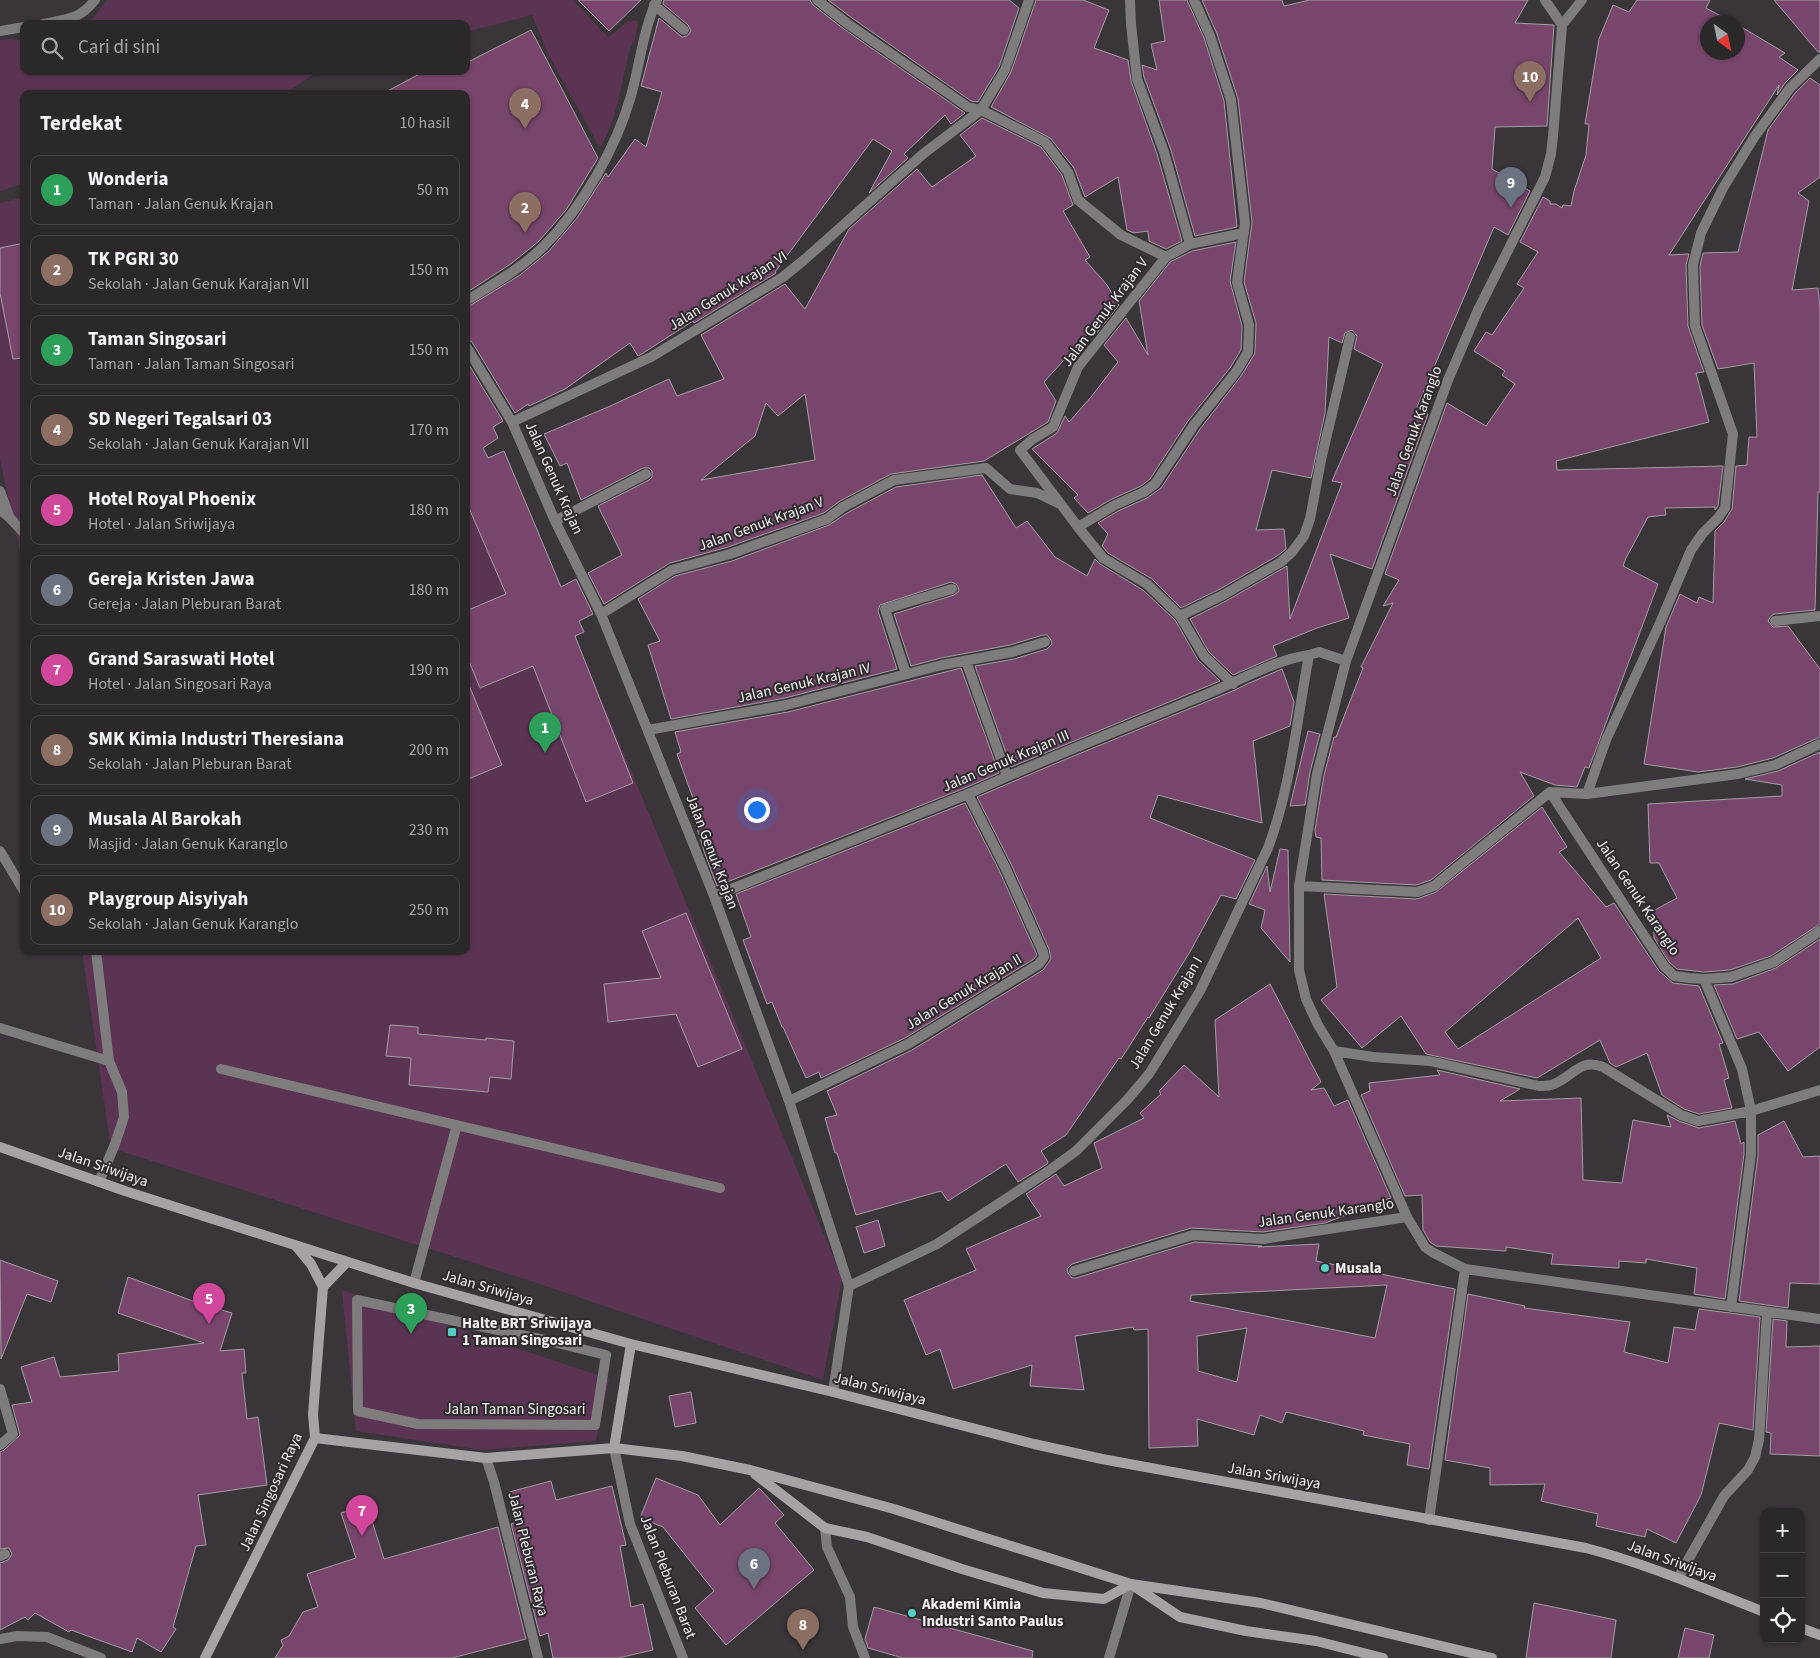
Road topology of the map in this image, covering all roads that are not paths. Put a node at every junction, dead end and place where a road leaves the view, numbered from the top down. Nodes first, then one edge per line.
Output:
1 (95, 0) edge
2 (817, 0) edge
3 (1029, 0) edge
4 (1130, 0) edge
5 (1194, 0) edge
6 (1545, 0) edge
7 (1582, 0) edge
8 (655, 3) edge
9 (63, 20) edge
10 (1562, 25) junction
11 (20, 28) edge
12 (684, 30) dead end
13 (0, 31) edge
14 (1820, 59) edge
15 (981, 110) junction
16 (1244, 233) junction
17 (1190, 244) junction
18 (1166, 257) junction
19 (470, 298) edge
20 (1350, 337) dead end
21 (470, 353) edge
22 (512, 422) junction
23 (646, 474) dead end
24 (0, 491) edge
25 (1061, 505) junction
26 (0, 510) edge
27 (9, 517) junction
28 (556, 521) junction
29 (1078, 527) junction
30 (20, 529) edge
31 (952, 589) dead end
32 (601, 614) junction
33 (1180, 616) junction
34 (1820, 616) edge
35 (1775, 621) dead end
36 (1045, 642) dead end
37 (1314, 654) junction
38 (1340, 659) junction
39 (966, 662) junction
40 (906, 674) junction
41 (1233, 684) junction
42 (648, 730) junction
43 (1820, 744) edge
44 (1007, 776) junction
45 (1550, 792) junction
46 (968, 794) junction
47 (1587, 794) junction
48 (0, 851) edge
49 (20, 884) edge
50 (1300, 886) junction
51 (714, 896) junction
52 (1820, 931) edge
53 (96, 955) edge
54 (1704, 979) junction
55 (0, 1028) edge
56 (1334, 1052) junction
57 (109, 1061) junction
58 (221, 1069) dead end
59 (1820, 1090) edge
60 (789, 1101) junction
61 (1751, 1111) junction
62 (457, 1125) junction
63 (0, 1147) edge
64 (99, 1182) junction
65 (720, 1188) dead end
66 (1407, 1217) junction
67 (296, 1246) junction
68 (348, 1262) junction
69 (1465, 1269) junction
70 (1074, 1271) dead end
71 (414, 1283) junction
72 (849, 1286) junction
73 (323, 1287) junction
74 (1731, 1307) junction
75 (1767, 1312) junction
76 (1820, 1319) edge
77 (630, 1344) junction
78 (0, 1389) edge
79 (833, 1392) junction
80 (358, 1411) joint
81 (315, 1438) junction
82 (0, 1445) edge
83 (614, 1448) junction
84 (486, 1458) junction
85 (750, 1470) junction
86 (1429, 1520) junction
87 (825, 1528) junction
88 (1678, 1578) junction
89 (1131, 1584) junction
90 (1760, 1610) edge
91 (1805, 1629) edge
92 (1820, 1635) edge
93 (0, 1639) edge
94 (101, 1658) edge
95 (205, 1658) edge
96 (538, 1658) edge
97 (683, 1658) edge
98 (866, 1658) edge
99 (1109, 1658) edge
100 (1383, 1658) edge
101 (1492, 1658) edge

1 - 9 street
2 - 15 street
3 - 15 street, Jalan Genuk Krajan VI
4 - 17 street
5 - 16 street
6 - 10 street
7 - 10 street
8 - 12 street
8 - 19 street
10 - 38 street, Jalan Genuk Karanglo
11 - 13 street
14 - 47 street
15 - 18 street
15 - 22 street, Jalan Genuk Krajan VI
16 - 17 street, Jalan Genuk Krajan V
16 - 29 street
17 - 18 street, Jalan Genuk Krajan V
18 - 25 street, Jalan Genuk Krajan V
20 - 33 street
21 - 22 street, Jalan Genuk Krajan
22 - 28 street, Jalan Genuk Krajan
23 - 28 street
24 - 27 street
25 - 29 street
25 - 32 street, Jalan Genuk Krajan V
26 - 27 street
27 - 30 street
28 - 32 street, Jalan Genuk Krajan
29 - 33 street
31 - 40 street
32 - 42 street, Jalan Genuk Krajan
33 - 41 street
34 - 35 street
36 - 39 street, Jalan Genuk Krajan IV
37 - 38 street, Jalan Genuk Krajan III
37 - 41 street, Jalan Genuk Krajan III
37 - 72 street, Jalan Genuk Krajan I
38 - 50 street, Jalan Genuk Karanglo
39 - 40 street, Jalan Genuk Krajan IV
39 - 44 street
40 - 42 street, Jalan Genuk Krajan IV
41 - 44 street, Jalan Genuk Krajan III
42 - 51 street, Jalan Genuk Krajan
43 - 47 street
44 - 46 street, Jalan Genuk Krajan III
45 - 47 street
45 - 50 street
45 - 54 street, Jalan Genuk Karanglo
46 - 51 street, Jalan Genuk Krajan III
46 - 60 street, Jalan Genuk Krajan II
48 - 49 street
50 - 56 street, Jalan Genuk Karanglo
51 - 60 street, Jalan Genuk Krajan
52 - 54 street, Jalan Genuk Karanglo
53 - 57 street
54 - 61 street
55 - 57 street
56 - 61 street
56 - 66 street, Jalan Genuk Karanglo
57 - 64 street
58 - 62 street
59 - 61 street
60 - 72 street, Jalan Genuk Krajan
61 - 74 street
62 - 65 street
62 - 71 street
63 - 64 main road, Jalan Sriwijaya
64 - 67 main road, Jalan Sriwijaya
66 - 69 street, Jalan Genuk Karanglo
66 - 70 street, Jalan Genuk Karanglo
67 - 68 main road, Jalan Sriwijaya
67 - 73 main road
68 - 71 main road, Jalan Sriwijaya
68 - 73 main road
69 - 74 street, Jalan Genuk Karanglo
69 - 86 street
71 - 77 main road, Jalan Sriwijaya
72 - 79 street, Jalan Genuk Krajan
73 - 81 main road, Jalan Singosari Raya
74 - 75 street, Jalan Genuk Karanglo
75 - 76 street, Jalan Genuk Karanglo
75 - 88 street
77 - 79 main road, Jalan Sriwijaya
77 - 83 main road
78 - 82 street
79 - 86 main road, Jalan Sriwijaya
80 - 80 street, Jalan Taman Singosari
81 - 84 main road
81 - 95 main road, Jalan Singosari Raya
83 - 84 main road
83 - 85 main road
83 - 97 street, Jalan Pleburan Barat
84 - 96 street, Jalan Pleburan Raya
85 - 87 main road
85 - 89 main road
86 - 88 main road, Jalan Sriwijaya
87 - 89 main road
87 - 98 street
88 - 90 main road, Jalan Sriwijaya
89 - 99 street
89 - 100 main road
89 - 101 main road
91 - 92 main road
93 - 94 street

